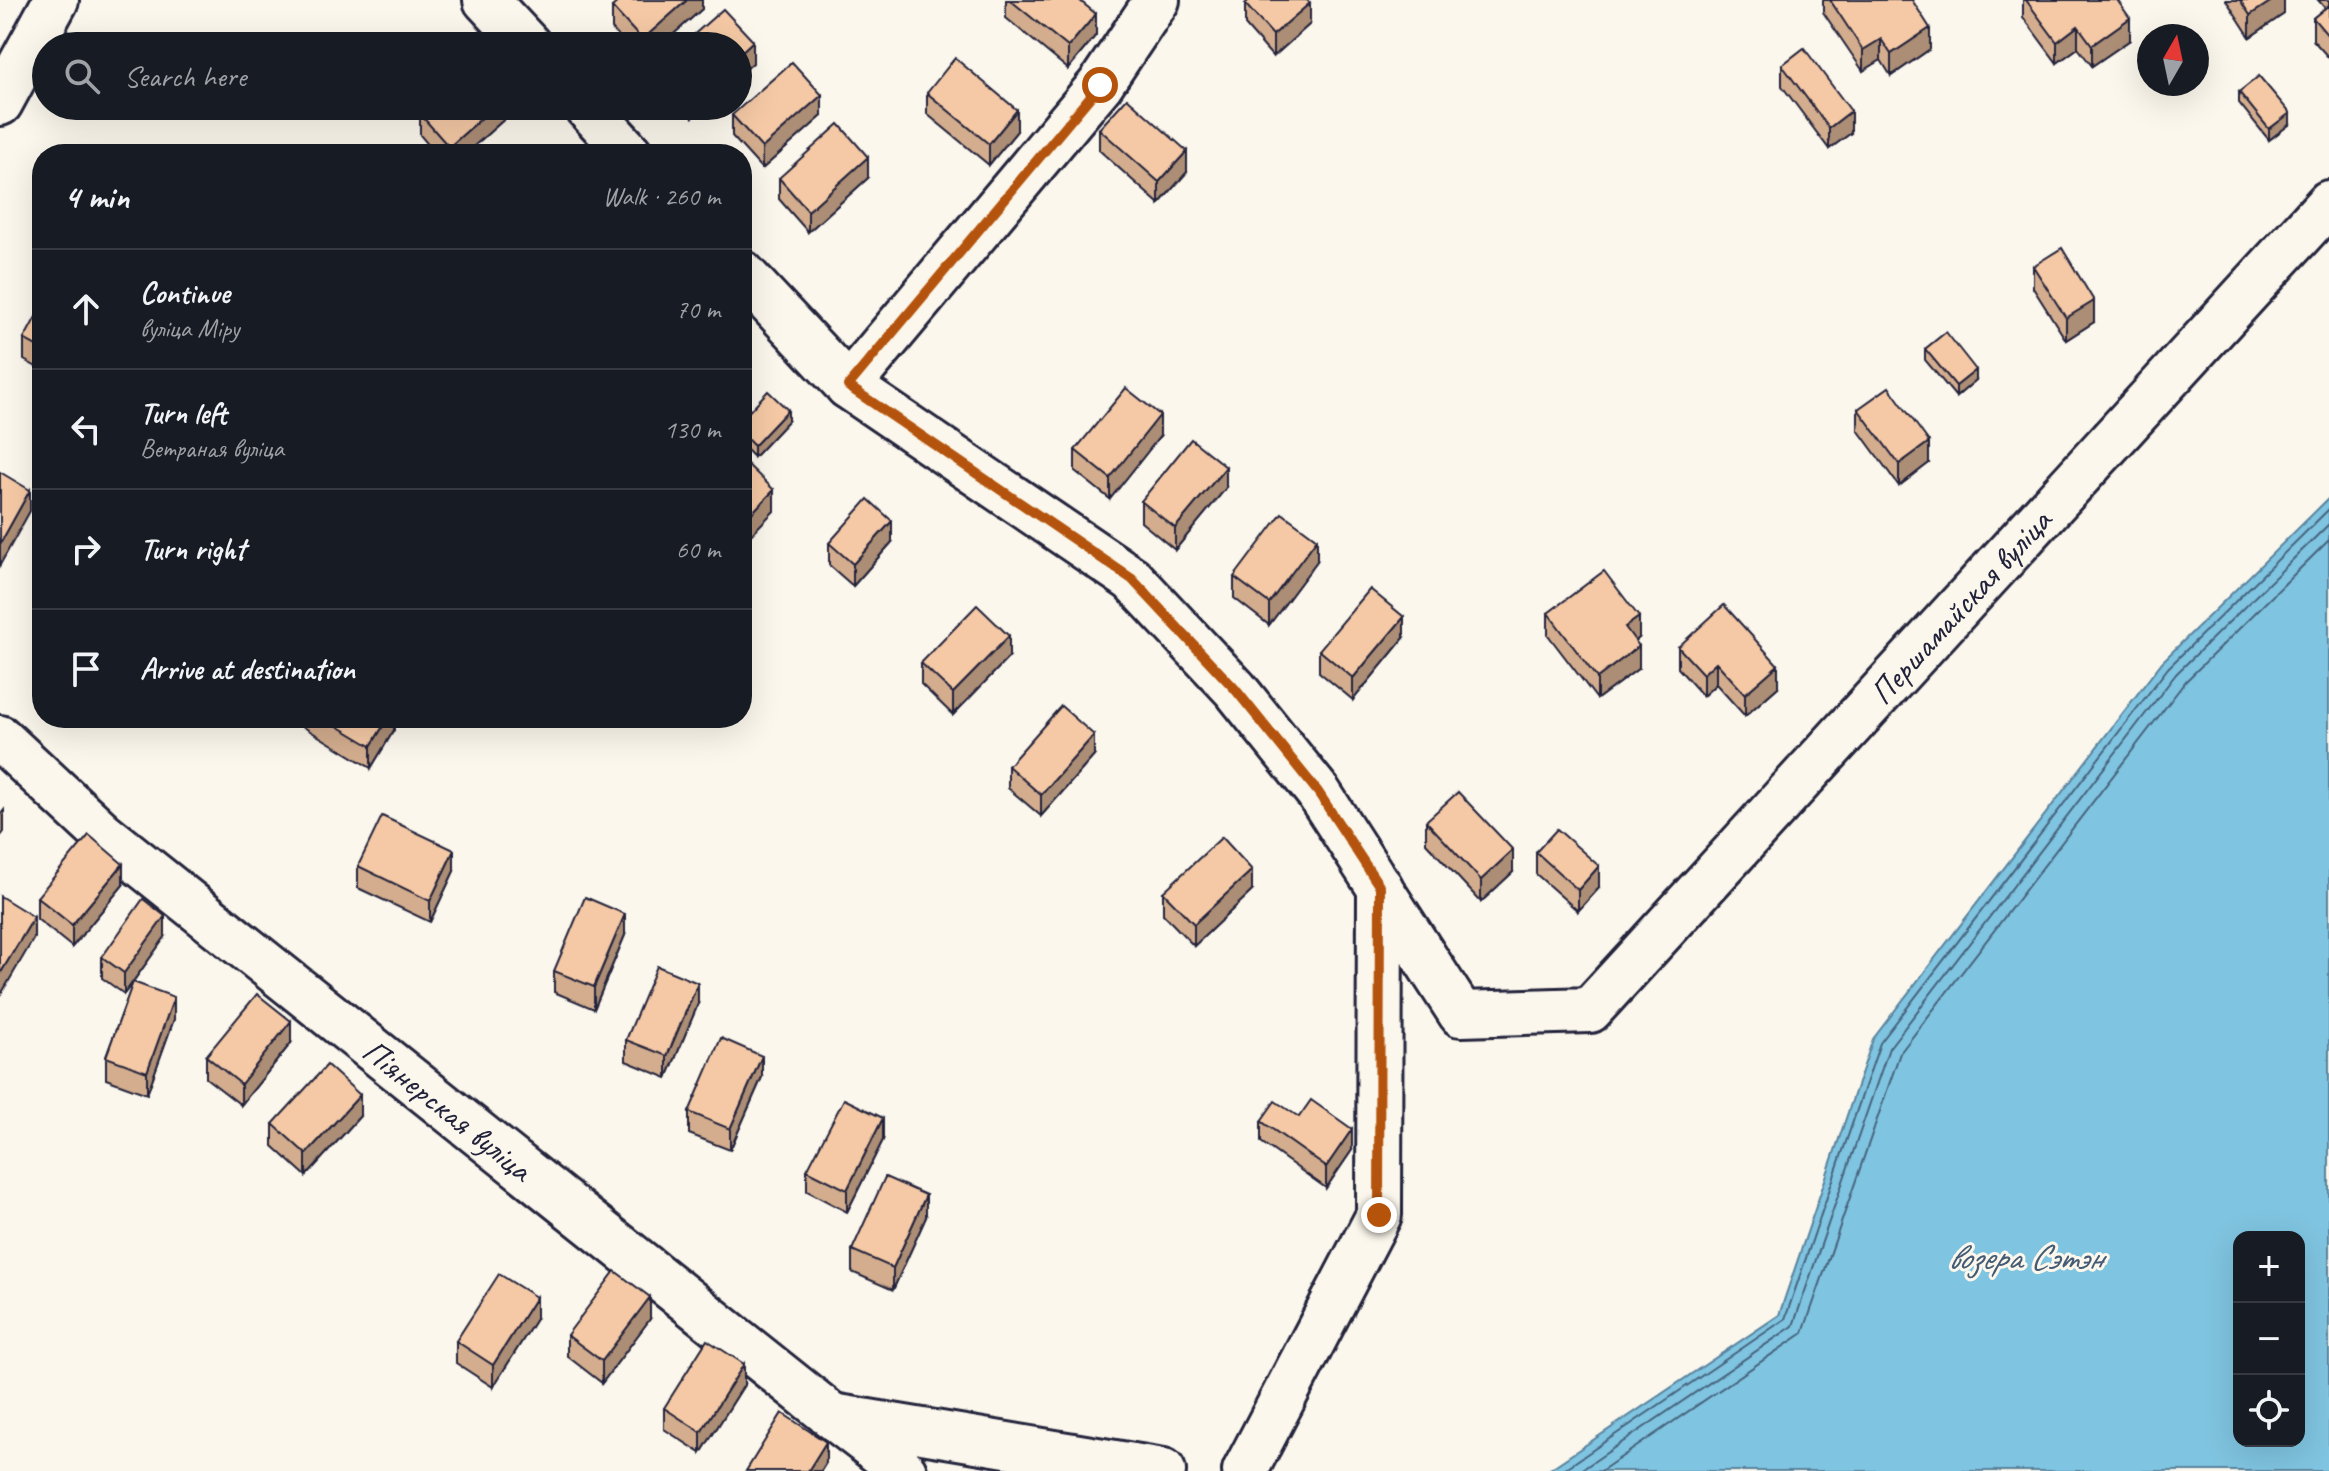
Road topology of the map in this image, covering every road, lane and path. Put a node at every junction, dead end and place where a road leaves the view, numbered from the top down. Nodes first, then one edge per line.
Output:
1 (56, 0) edge
2 (486, 0) edge
3 (1157, 0) edge
4 (39, 32) edge
5 (516, 32) edge
6 (32, 44) edge
7 (0, 103) edge
8 (599, 120) edge
9 (621, 144) edge
10 (2329, 203) edge
11 (752, 284) edge
12 (848, 386) junction
13 (0, 738) edge
14 (1380, 887) junction
15 (832, 1416) junction
16 (904, 1471) edge
17 (1163, 1471) edge
18 (1245, 1471) edge

1 - 4 street
2 - 5 street
3 - 12 street
6 - 7 street
8 - 9 street
10 - 14 street, Першамайская вуліца
11 - 12 street
12 - 14 street
13 - 15 street, Піянерская вуліца
14 - 18 street
15 - 16 street, Піянерская вуліца
15 - 17 street

